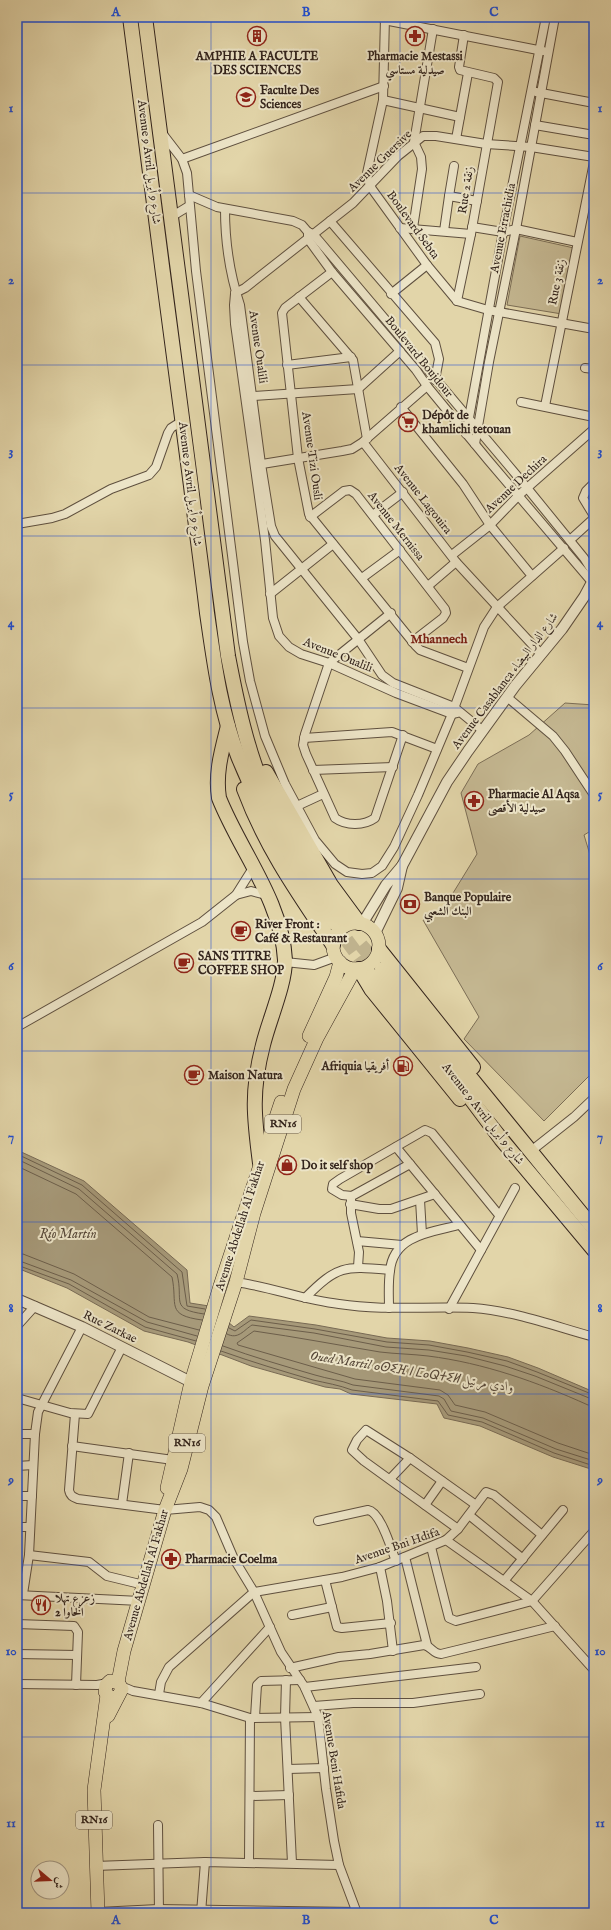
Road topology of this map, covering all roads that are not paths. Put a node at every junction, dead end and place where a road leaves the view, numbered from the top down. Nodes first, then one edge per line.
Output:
1 (130, 17) edge
2 (145, 17) edge
3 (546, 17) edge
4 (555, 17) edge
5 (384, 19) edge
6 (433, 29) junction
7 (464, 35) junction
8 (539, 50) junction
9 (548, 52) junction
10 (468, 73) junction
11 (384, 86) junction
12 (532, 90) junction
13 (540, 93) junction
14 (383, 100) junction
15 (594, 103) edge
16 (419, 108) junction
17 (460, 117) junction
18 (535, 125) junction
19 (160, 131) junction
20 (594, 135) edge
21 (456, 139) junction
22 (414, 142) junction
23 (486, 144) junction
24 (531, 147) junction
25 (521, 148) junction
26 (594, 158) edge
27 (182, 160) junction
28 (594, 162) edge
29 (454, 166) dead end
30 (370, 185) junction
31 (189, 195) junction
32 (449, 196) junction
33 (477, 201) junction
34 (190, 206) junction
35 (225, 209) junction
36 (171, 217) junction
37 (330, 221) junction
38 (400, 228) junction
39 (413, 228) junction
40 (516, 229) junction
41 (472, 230) junction
42 (444, 231) junction
43 (503, 232) junction
44 (310, 235) junction
45 (577, 242) junction
46 (427, 265) junction
47 (332, 272) junction
48 (235, 293) junction
49 (391, 294) junction
50 (300, 297) junction
51 (457, 301) junction
52 (488, 310) junction
53 (499, 312) junction
54 (561, 324) junction
55 (594, 329) edge
56 (400, 351) junction
57 (351, 357) junction
58 (287, 365) junction
59 (585, 368) dead end
60 (594, 369) edge
61 (435, 380) junction
62 (427, 386) junction
63 (358, 389) junction
64 (291, 394) junction
65 (253, 396) junction
66 (521, 402) dead end
67 (545, 406) junction
68 (401, 407) junction
69 (594, 417) edge
70 (468, 418) junction
71 (182, 421) junction
72 (477, 428) junction
73 (594, 429) edge
74 (466, 434) junction
75 (365, 440) junction
76 (475, 444) junction
77 (298, 458) junction
78 (257, 465) junction
79 (594, 483) edge
80 (527, 488) junction
81 (403, 492) junction
82 (519, 495) junction
83 (373, 515) junction
84 (594, 516) edge
85 (310, 518) junction
86 (17, 524) edge
87 (490, 525) junction
88 (274, 536) junction
89 (265, 540) junction
90 (570, 540) junction
91 (334, 544) junction
92 (564, 548) junction
93 (400, 550) junction
94 (454, 559) junction
95 (302, 570) junction
96 (532, 576) junction
97 (362, 578) junction
98 (593, 582) edge
99 (428, 586) junction
100 (270, 594) junction
101 (498, 607) junction
102 (390, 613) junction
103 (358, 639) junction
104 (412, 642) junction
105 (541, 654) junction
106 (329, 663) junction
107 (468, 668) junction
108 (382, 675) junction
109 (373, 683) junction
110 (507, 697) junction
111 (453, 710) junction
112 (228, 726) junction
113 (482, 730) junction
114 (246, 732) junction
115 (403, 735) junction
116 (304, 738) junction
117 (437, 749) junction
118 (238, 755) junction
119 (393, 767) junction
120 (313, 770) junction
121 (323, 794) junction
122 (594, 795) edge
123 (297, 806) junction
124 (402, 866) junction
125 (253, 868) junction
126 (236, 895) junction
127 (266, 895) junction
128 (360, 923) junction
129 (375, 933) junction
130 (379, 949) junction
131 (336, 955) junction
132 (285, 962) junction
133 (357, 969) junction
134 (17, 1026) edge
135 (594, 1098) edge
136 (510, 1128) junction
137 (501, 1139) junction
138 (396, 1147) junction
139 (531, 1151) junction
140 (260, 1162) junction
141 (410, 1164) junction
142 (515, 1188) dead end
143 (435, 1194) junction
144 (351, 1200) junction
145 (420, 1200) junction
146 (500, 1215) junction
147 (459, 1225) junction
148 (594, 1229) edge
149 (422, 1234) junction
150 (357, 1241) junction
151 (402, 1245) junction
152 (481, 1250) junction
153 (594, 1250) edge
154 (358, 1268) junction
155 (390, 1270) junction
156 (236, 1280) junction
157 (256, 1285) junction
158 (305, 1298) junction
159 (17, 1299) edge
160 (34, 1306) junction
161 (389, 1308) junction
162 (449, 1308) junction
163 (17, 1326) edge
164 (82, 1327) junction
165 (594, 1337) edge
166 (122, 1347) junction
167 (196, 1384) junction
168 (17, 1398) edge
169 (42, 1406) junction
170 (75, 1414) junction
171 (17, 1434) edge
172 (35, 1434) junction
173 (72, 1446) junction
174 (129, 1453) junction
175 (410, 1458) junction
176 (173, 1460) junction
177 (33, 1465) junction
178 (17, 1466) edge
179 (390, 1479) junction
180 (442, 1480) junction
181 (17, 1496) edge
182 (32, 1496) junction
183 (122, 1504) junction
184 (166, 1504) junction
185 (424, 1505) junction
186 (476, 1505) junction
187 (563, 1510) dead end
188 (469, 1515) junction
189 (318, 1521) dead end
190 (17, 1527) edge
191 (30, 1527) junction
192 (458, 1529) junction
193 (594, 1531) edge
194 (542, 1535) junction
195 (446, 1540) junction
196 (431, 1547) junction
197 (29, 1555) junction
198 (405, 1557) junction
199 (523, 1559) junction
200 (396, 1561) junction
201 (380, 1567) junction
202 (326, 1580) junction
203 (504, 1580) junction
204 (144, 1585) junction
205 (254, 1592) junction
206 (20, 1595) edge
207 (140, 1601) junction
208 (532, 1601) junction
209 (332, 1607) junction
210 (292, 1615) dead end
211 (391, 1623) junction
212 (17, 1624) edge
213 (270, 1626) junction
214 (555, 1626) junction
215 (427, 1645) junction
216 (393, 1651) junction
217 (17, 1654) edge
218 (77, 1655) junction
219 (476, 1667) dead end
220 (290, 1668) junction
221 (594, 1670) edge
222 (286, 1680) junction
223 (300, 1680) junction
224 (17, 1684) edge
225 (76, 1685) junction
226 (305, 1688) junction
227 (114, 1689) junction
228 (159, 1694) junction
229 (480, 1694) dead end
230 (201, 1703) junction
231 (314, 1706) junction
232 (285, 1717) junction
233 (318, 1717) junction
234 (253, 1718) junction
235 (324, 1768) junction
236 (288, 1769) junction
237 (289, 1795) junction
238 (250, 1796) junction
239 (158, 1824) dead end
240 (205, 1862) junction
241 (249, 1862) junction
242 (158, 1863) junction
243 (292, 1863) junction
244 (339, 1865) junction
245 (95, 1866) junction
246 (158, 1911) edge
247 (98, 1912) edge
248 (201, 1912) edge
249 (231, 1912) edge
250 (357, 1912) edge

1 - 71 highway, Avenue 9 Avril شارع 9 أبريل
2 - 19 highway, Avenue 9 Avril شارع 9 أبريل
3 - 8 street, Avenue Errachidia
4 - 9 street, Avenue Errachidia
5 - 6 street
5 - 11 street, Boulevard Sebta
6 - 7 street
6 - 16 street
7 - 8 street
7 - 10 street
8 - 9 street
8 - 12 street, Avenue Errachidia
9 - 13 street, Avenue Errachidia
10 - 17 street
10 - 23 street, Rue 2 زنقة
11 - 14 street, Boulevard Sebta
11 - 27 street
12 - 13 street
12 - 25 street, Avenue Errachidia
13 - 15 street
13 - 18 street, Avenue Errachidia
14 - 16 street
14 - 30 street, Boulevard Sebta
16 - 17 street
16 - 22 street
17 - 21 street
18 - 20 street
18 - 24 street, Avenue Errachidia
19 - 27 street
19 - 36 highway, Avenue 9 Avril شارع 9 أبريل
21 - 22 street, Avenue Guersive
21 - 23 street, Avenue Guersive
22 - 30 street, Avenue Guersive
22 - 39 street
23 - 25 street, Avenue Guersive
23 - 33 street, Rue 2 زنقة
24 - 25 street, Avenue Guersive
24 - 26 street, Avenue Guersive
24 - 40 street, Avenue Errachidia
25 - 43 street, Avenue Errachidia
27 - 31 street
28 - 45 street, Rue 3 زنقة
29 - 32 street
30 - 37 street, Avenue Guersive
30 - 38 street, Boulevard Sebta
31 - 34 street
31 - 35 street
32 - 33 street
32 - 42 street
33 - 41 street, Rue 2 زنقة
34 - 36 street
34 - 123 street
35 - 44 street
35 - 48 street, Avenue Oualili
36 - 114 highway, Avenue 9 Avril شارع 9 أبريل
37 - 44 street, Avenue Guersive
37 - 49 street
38 - 39 street
38 - 46 street, Boulevard Sebta
39 - 42 street
40 - 43 street
40 - 45 street
40 - 53 street, Avenue Errachidia
41 - 42 street
41 - 43 street
41 - 51 street, Rue 2 زنقة
43 - 52 street, Avenue Errachidia
44 - 47 street, Boulevard Boujdour
44 - 48 street, Avenue Guersive
44 - 61 street, Boulevard Boujdour
45 - 54 street, Rue 3 زنقة
46 - 49 street
46 - 51 street, Boulevard Sebta
47 - 50 street, Avenue Tizi Ousli
47 - 56 street, Boulevard Boujdour
48 - 65 street, Avenue Oualili
48 - 78 street, Avenue Oualili
49 - 61 street
50 - 57 street
50 - 58 street, Avenue Tizi Ousli
51 - 52 street
52 - 53 street
52 - 70 street, Avenue Errachidia
53 - 54 street
53 - 72 street, Avenue Errachidia
54 - 55 street
54 - 67 street, Rue 3 زنقة
56 - 62 street, Boulevard Boujdour
56 - 63 street
57 - 58 street
57 - 63 street
58 - 64 street, Avenue Tizi Ousli
59 - 60 street
61 - 70 street, Boulevard Boujdour
62 - 68 street
62 - 74 street, Boulevard Boujdour
63 - 64 street
63 - 75 street
64 - 65 street
64 - 77 street, Avenue Tizi Ousli
65 - 78 street, Avenue Oualili
66 - 67 street
67 - 69 street
68 - 75 street
68 - 87 street
70 - 72 street, Boulevard Boujdour
70 - 74 street, Avenue Errachidia
71 - 86 street
71 - 112 highway, Avenue 9 Avril شارع 9 أبريل
72 - 76 street, Avenue Errachidia
72 - 80 street, Boulevard Boujdour
73 - 80 street, Avenue Dechira
74 - 76 street, Boulevard Boujdour
75 - 77 street
75 - 81 street, Avenue Lagouira
76 - 82 street, Boulevard Boujdour
77 - 78 street
77 - 85 street, Avenue Tizi Ousli
78 - 88 street, Avenue Oualili
78 - 89 street, Avenue Oualili
79 - 84 street
80 - 82 street, Avenue Dechira
80 - 90 street, Boulevard Boujdour
81 - 83 street
81 - 94 street, Avenue Lagouira
82 - 87 street, Avenue Dechira
82 - 92 street, Boulevard Boujdour
83 - 85 street, Avenue Mernissa
83 - 93 street, Avenue Mernissa
84 - 90 street
85 - 91 street, Avenue Tizi Ousli
87 - 94 street, Avenue Dechira
87 - 96 street
88 - 89 street
88 - 95 street
89 - 100 street, Avenue Oualili
90 - 98 street, Boulevard Boujdour
91 - 95 street
91 - 97 street, Avenue Tizi Ousli
92 - 96 street
92 - 98 street, Boulevard Boujdour
93 - 97 street
93 - 99 street, Avenue Mernissa
94 - 99 street, Avenue Dechira
94 - 101 street, Avenue Lagouira
95 - 100 street
95 - 103 street
96 - 101 street
97 - 102 street, Avenue Tizi Ousli
98 - 105 street, Avenue Casablanca شارع الدار البيضاء
99 - 104 street, Avenue Mernissa
100 - 106 street, Avenue Oualili
101 - 105 street, Avenue Lagouira
101 - 107 street
102 - 103 street
102 - 104 street, Avenue Tizi Ousli
103 - 106 street
103 - 108 street
104 - 107 street, Avenue Tizi Ousli
105 - 110 street, Avenue Casablanca شارع الدار البيضاء
106 - 109 street, Avenue Oualili
106 - 116 street
107 - 111 street
108 - 109 street
108 - 111 street, Avenue Oualili
109 - 111 street, Avenue Oualili
110 - 113 street, Avenue Casablanca شارع الدار البيضاء
110 - 122 street
111 - 113 street
111 - 117 street
112 - 118 highway, Avenue 9 Avril شارع 9 أبريل
112 - 125 highway
113 - 124 street, Avenue Casablanca شارع الدار البيضاء
114 - 118 highway, Avenue 9 Avril شارع 9 أبريل
114 - 128 highway
115 - 116 street
115 - 117 street
115 - 119 street
116 - 120 street
117 - 123 street
118 - 131 highway
119 - 120 street
119 - 121 street
120 - 121 street
121 - 123 street
124 - 128 street, Avenue Casablanca شارع الدار البيضاء
124 - 129 street, Avenue Casablanca شارع الدار البيضاء
125 - 126 street
125 - 127 highway
126 - 127 street
126 - 134 street
127 - 132 highway
128 - 129 main road
128 - 131 main road, RN16
129 - 130 main road
130 - 133 main road, RN16
130 - 136 highway
131 - 132 street
131 - 133 main road
131 - 140 main road, Avenue Abdellah Al Fakhar / RN16
132 - 140 highway
133 - 137 highway
133 - 156 main road, Avenue Abdellah Al Fakhar / RN16
135 - 139 street
136 - 137 highway, Avenue 9 Avril شارع 9 أبريل
136 - 139 highway, Avenue 9 Avril شارع 9 أبريل
137 - 153 highway, Avenue 9 Avril شارع 9 أبريل
138 - 141 street
138 - 144 street
138 - 146 street
139 - 148 highway, Avenue 9 Avril شارع 9 أبريل
140 - 167 main road, Avenue Abdellah Al Fakhar / RN16
141 - 143 street
141 - 144 street
142 - 146 street
143 - 145 street
143 - 147 street
144 - 145 street
144 - 150 street
145 - 149 street
146 - 152 street
147 - 149 street
147 - 152 street
149 - 151 street
150 - 151 street
150 - 154 street
151 - 155 street
152 - 162 street
154 - 155 street
154 - 158 street
155 - 161 street
156 - 157 street
156 - 157 street
156 - 167 main road, Avenue Abdellah Al Fakhar / RN16
157 - 158 street
158 - 161 street
159 - 160 street, Rue Zarkae
160 - 163 street
160 - 164 street, Rue Zarkae
161 - 162 street
162 - 165 street
164 - 166 street, Rue Zarkae
164 - 169 street
166 - 167 street, Rue Zarkae
166 - 170 street
167 - 176 main road, Avenue Abdellah Al Fakhar / RN16
167 - 184 main road, Avenue Abdellah Al Fakhar / RN16
168 - 169 street
169 - 170 street
169 - 172 street
170 - 173 street
171 - 172 street
172 - 177 street
173 - 174 street
173 - 183 street
174 - 176 street
174 - 183 street
175 - 179 street
175 - 179 street
175 - 180 street
176 - 184 main road, Avenue Abdellah Al Fakhar / RN16
177 - 178 street
177 - 182 street
179 - 185 street
180 - 185 street
180 - 186 street
181 - 182 street
182 - 191 street
183 - 184 street
184 - 204 main road, Avenue Abdellah Al Fakhar / RN16
184 - 205 street, Avenue Beni Hafida
185 - 192 street
186 - 188 street
186 - 194 street
187 - 194 street
188 - 192 street
188 - 199 street
189 - 200 street
190 - 191 street
191 - 197 street
192 - 195 street
193 - 208 street
194 - 199 street
195 - 196 street, Avenue Bni Hdifa
195 - 203 street, Avenue Bni Hdifa
196 - 198 street, Avenue Bni Hdifa
196 - 208 street
197 - 204 street
197 - 206 street
198 - 200 street, Avenue Bni Hdifa
198 - 215 street
199 - 203 street
200 - 201 street, Avenue Bni Hdifa
201 - 202 street, Avenue Bni Hdifa
201 - 211 street
202 - 205 street, Avenue Bni Hdifa
202 - 209 street
203 - 208 street, Avenue Bni Hdifa
204 - 207 main road, Avenue Abdellah Al Fakhar / RN16
205 - 213 street, Avenue Beni Hafida
205 - 228 street
206 - 207 street
207 - 227 main road, Avenue Abdellah Al Fakhar / RN16
208 - 214 street, Avenue Bni Hdifa
209 - 210 street
209 - 211 street
211 - 216 street
212 - 218 street
213 - 220 street, Avenue Beni Hafida
213 - 230 street
214 - 215 street
214 - 221 street, Avenue Bni Hdifa
215 - 216 street
216 - 220 street
217 - 218 street
218 - 225 street
219 - 226 street
220 - 223 street, Avenue Beni Hafida
222 - 223 street
222 - 232 street
222 - 234 street
223 - 226 street, Avenue Beni Hafida
224 - 225 street
225 - 227 street
226 - 231 street, Avenue Beni Hafida
227 - 228 street
227 - 245 main road, Avenue Abdellah Al Fakhar / RN16
228 - 230 street
229 - 231 street
230 - 234 street
231 - 233 street, Avenue Beni Hafida
232 - 233 street
232 - 234 street
232 - 236 street
233 - 235 street, Avenue Beni Hafida
234 - 238 street
235 - 236 street
235 - 244 street, Avenue Beni Hafida
236 - 237 street
237 - 238 street
237 - 243 street
238 - 241 street
239 - 242 street
240 - 241 street
240 - 242 street
240 - 248 street
241 - 243 street
242 - 245 street
242 - 246 street
243 - 244 street
244 - 250 street, Avenue Beni Hafida
245 - 247 main road, Avenue Abdellah Al Fakhar / RN16
246 - 247 street
246 - 248 street
248 - 249 street
249 - 250 street

